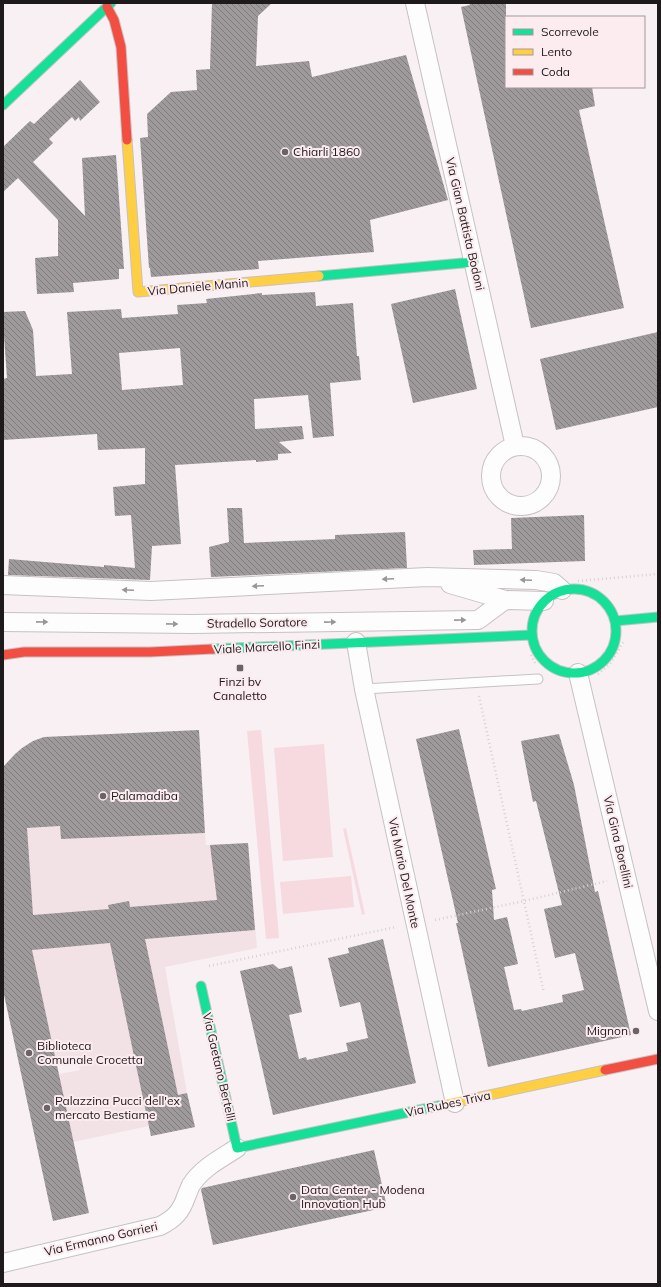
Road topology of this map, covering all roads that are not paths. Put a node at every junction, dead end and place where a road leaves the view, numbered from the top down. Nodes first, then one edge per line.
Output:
1 (415, 3) edge
2 (109, 5) edge
3 (3, 105) edge
4 (474, 262) junction
5 (515, 446) dead end
6 (427, 577) junction
7 (3, 585) edge
8 (558, 586) junction
9 (505, 600) junction
10 (544, 600) junction
11 (658, 617) edge
12 (615, 621) junction
13 (3, 622) edge
14 (532, 634) junction
15 (356, 642) junction
16 (3, 655) edge
17 (578, 673) junction
18 (538, 678) dead end
19 (364, 689) junction
20 (201, 986) dead end
21 (658, 1012) edge
22 (658, 1059) edge
23 (454, 1103) junction
24 (237, 1148) junction
25 (3, 1263) edge

1 - 4 street, Via Gian Battista Bodoni
2 - 3 street
2 - 4 street, Via Daniele Manin
4 - 5 street, Via Gian Battista Bodoni
6 -> 7 street
8 -> 6 street
6 - 9 street
8 - 10 street
8 - 12 street
9 - 10 street
13 -> 9 street, Stradello Soratore
10 - 14 street
11 - 12 street
12 - 17 street
14 - 15 street, Viale Marcello Finzi
14 - 17 street
15 - 16 street, Viale Marcello Finzi
15 - 19 street, Via Mario Del Monte
17 - 21 street, Via Gina Borellini
18 - 19 lane
19 - 23 street, Via Mario Del Monte
20 - 24 street, Via Gaetano Bertelli
22 - 23 street, Via Rubes Triva
23 - 24 street, Via Rubes Triva
24 - 25 street, Via Ermanno Gorrieri

